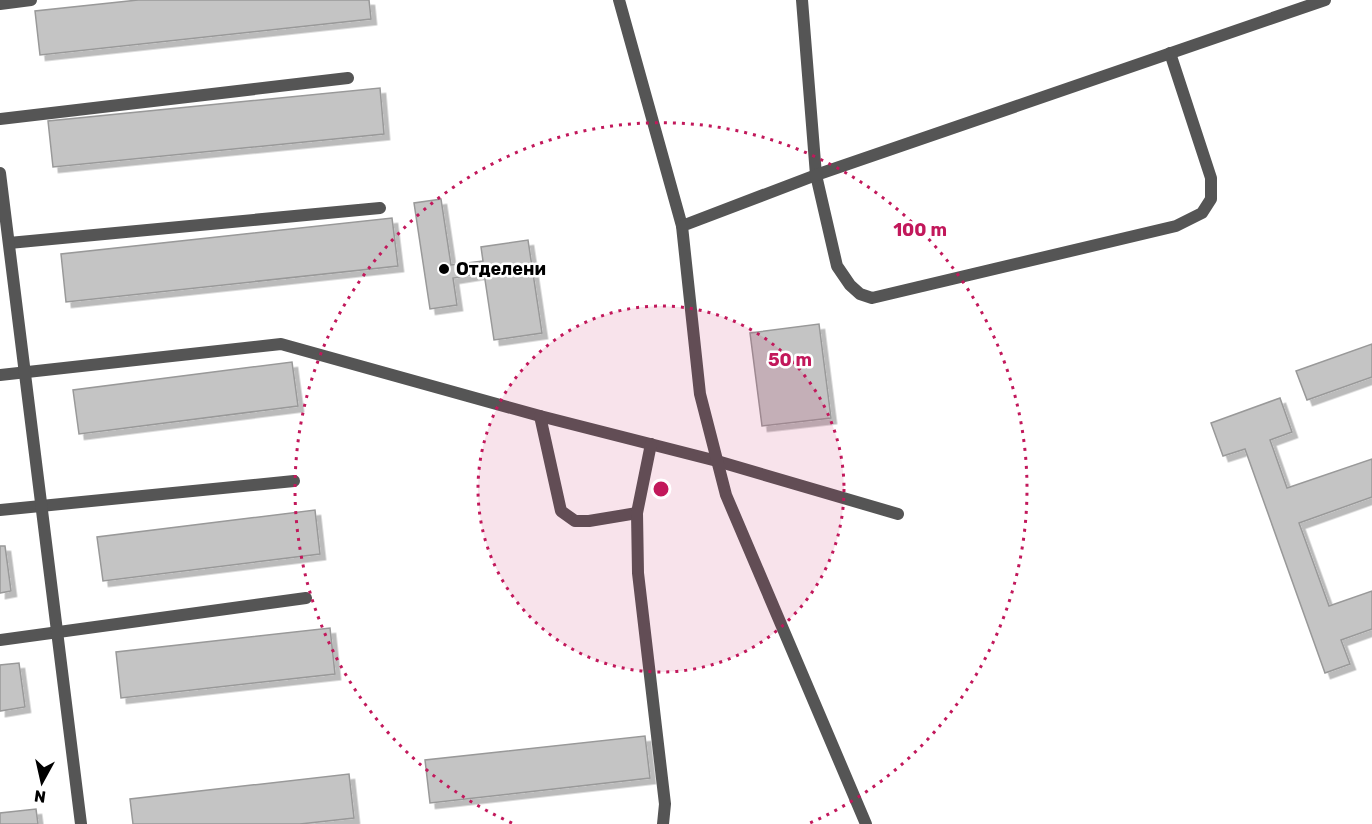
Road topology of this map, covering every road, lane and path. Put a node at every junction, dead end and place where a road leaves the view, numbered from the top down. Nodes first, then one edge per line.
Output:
1 (31, 0) edge
2 (619, 0) edge
3 (802, 0) edge
4 (1322, 0) edge
5 (0, 4) edge
6 (1170, 53) junction
7 (348, 78) dead end
8 (0, 119) edge
9 (0, 173) edge
10 (816, 176) junction
11 (380, 208) dead end
12 (682, 226) junction
13 (9, 243) junction
14 (25, 372) junction
15 (0, 375) edge
16 (540, 416) junction
17 (651, 444) junction
18 (717, 461) junction
19 (294, 481) dead end
20 (41, 504) junction
21 (0, 510) edge
22 (637, 513) junction
23 (898, 514) dead end
24 (306, 598) dead end
25 (57, 632) junction
26 (0, 640) edge
27 (81, 824) edge
28 (663, 824) edge
29 (866, 824) edge

1 - 5 street
2 - 12 street
3 - 10 street
4 - 6 street
6 - 10 street
6 - 10 street
7 - 8 street
9 - 13 street
10 - 12 street
11 - 13 street
12 - 18 street
13 - 14 street
14 - 15 street
14 - 16 street
14 - 20 street
16 - 17 street
16 - 22 street
17 - 18 street
17 - 22 street
18 - 23 street
18 - 29 street
19 - 20 street
20 - 21 street
20 - 25 street
22 - 28 street
24 - 25 street
25 - 26 street
25 - 27 street

